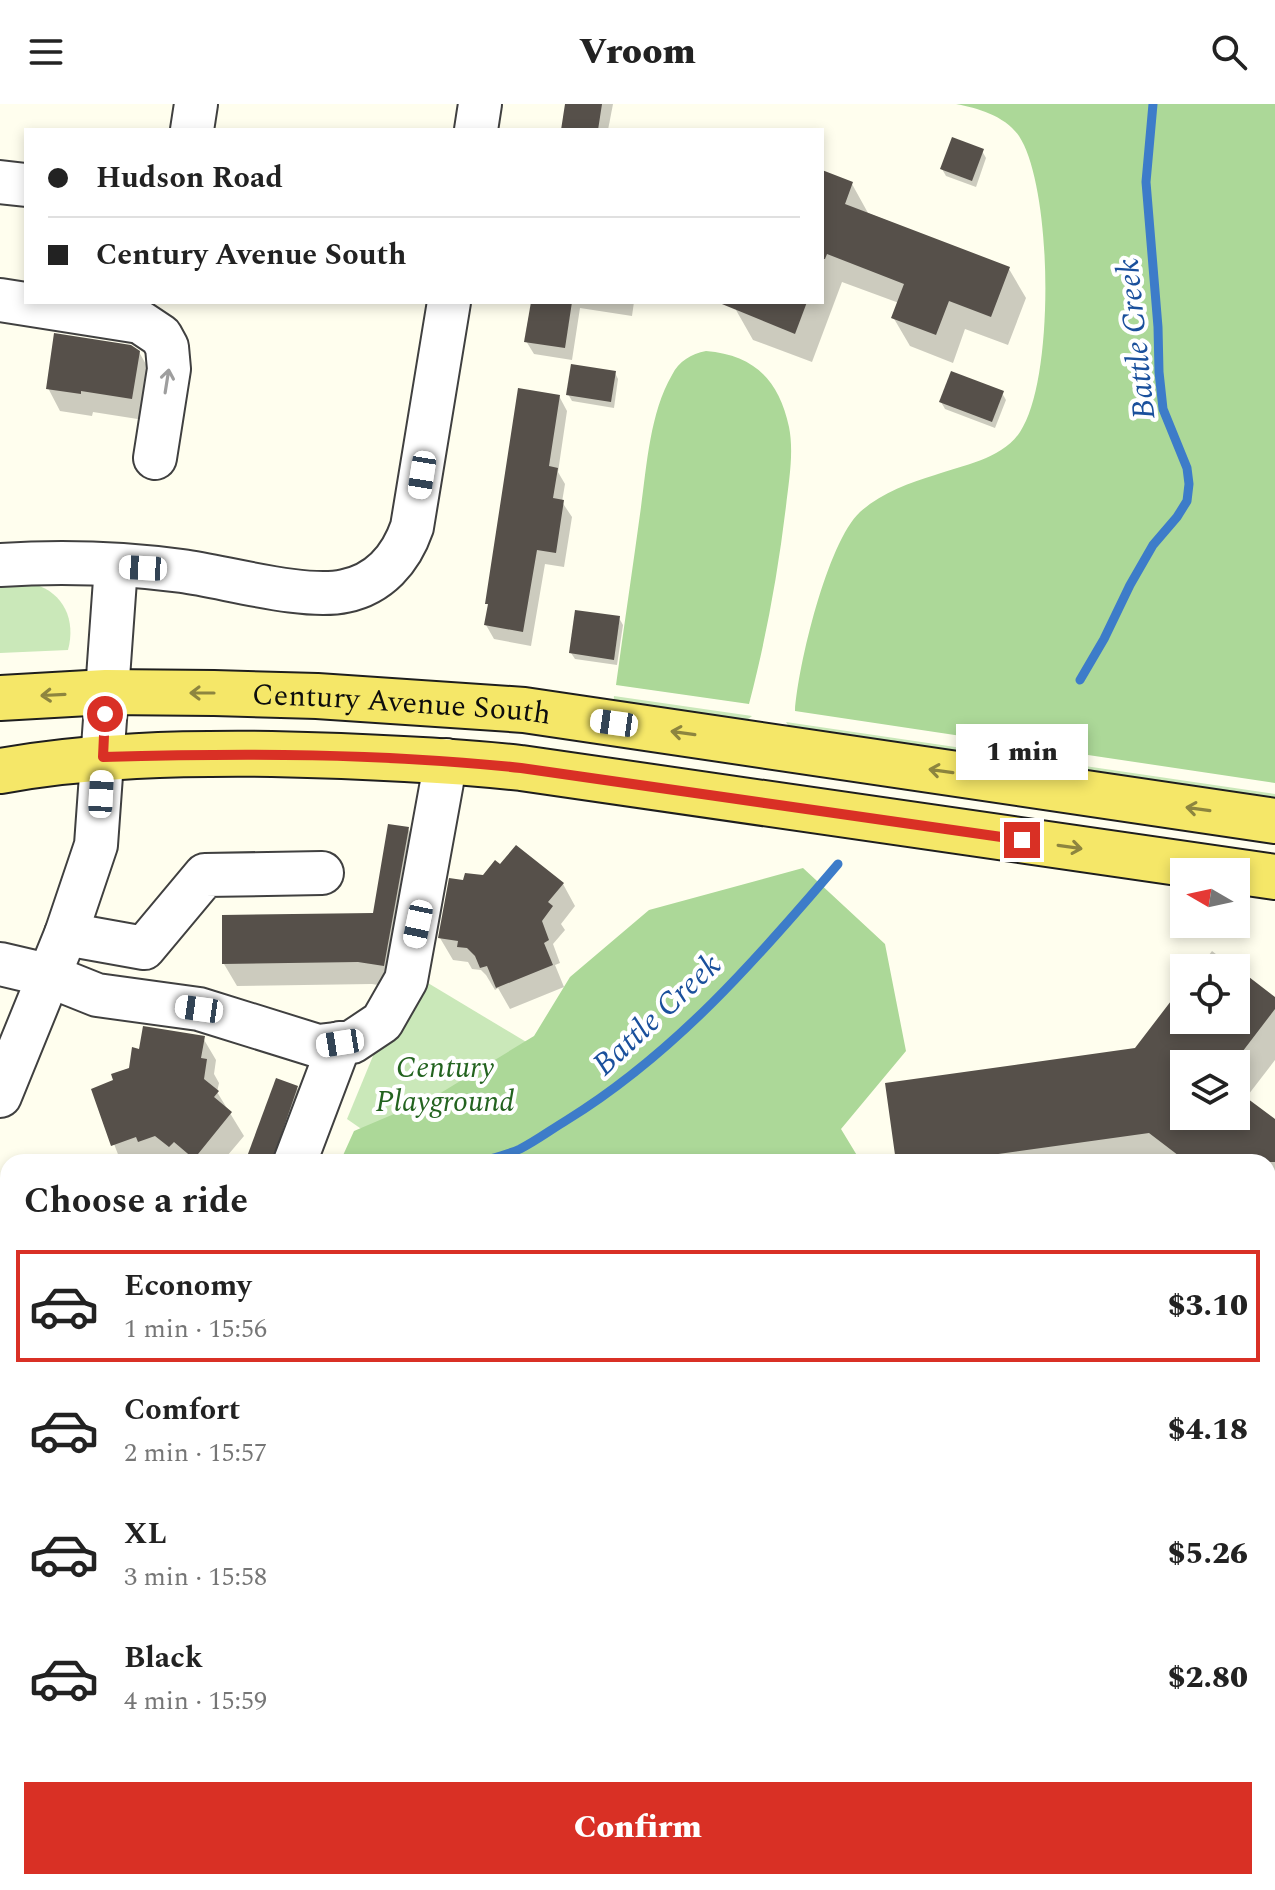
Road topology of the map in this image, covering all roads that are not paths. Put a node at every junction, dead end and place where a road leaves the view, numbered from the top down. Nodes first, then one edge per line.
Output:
1 (196, 104) edge
2 (480, 104) edge
3 (192, 128) edge
4 (476, 128) edge
5 (0, 182) edge
6 (24, 185) edge
7 (0, 300) edge
8 (24, 304) edge
9 (25, 304) edge
10 (449, 304) edge
11 (155, 458) dead end
12 (0, 565) edge
13 (116, 566) junction
14 (106, 692) junction
15 (0, 698) edge
16 (103, 757) junction
17 (446, 760) junction
18 (0, 771) edge
19 (1275, 821) edge
20 (322, 873) dead end
21 (1275, 877) edge
22 (66, 934) junction
23 (0, 964) edge
24 (47, 975) junction
25 (340, 1043) junction
26 (0, 1096) edge
27 (298, 1154) edge

1 - 3 street
2 - 4 street
5 - 6 street
8 -> 7 street
11 -> 9 street
10 - 13 street
12 - 13 street
13 - 14 street
14 -> 15 main road, Century Avenue South
14 - 16 street
19 -> 14 main road, Century Avenue South
16 - 17 main road, Century Avenue South
16 - 18 main road, Century Avenue South
16 - 22 street
17 -> 21 main road, Century Avenue South
17 - 25 street
20 - 22 street
22 - 24 street
23 - 24 street
24 - 25 street
24 - 26 street
25 - 27 street

